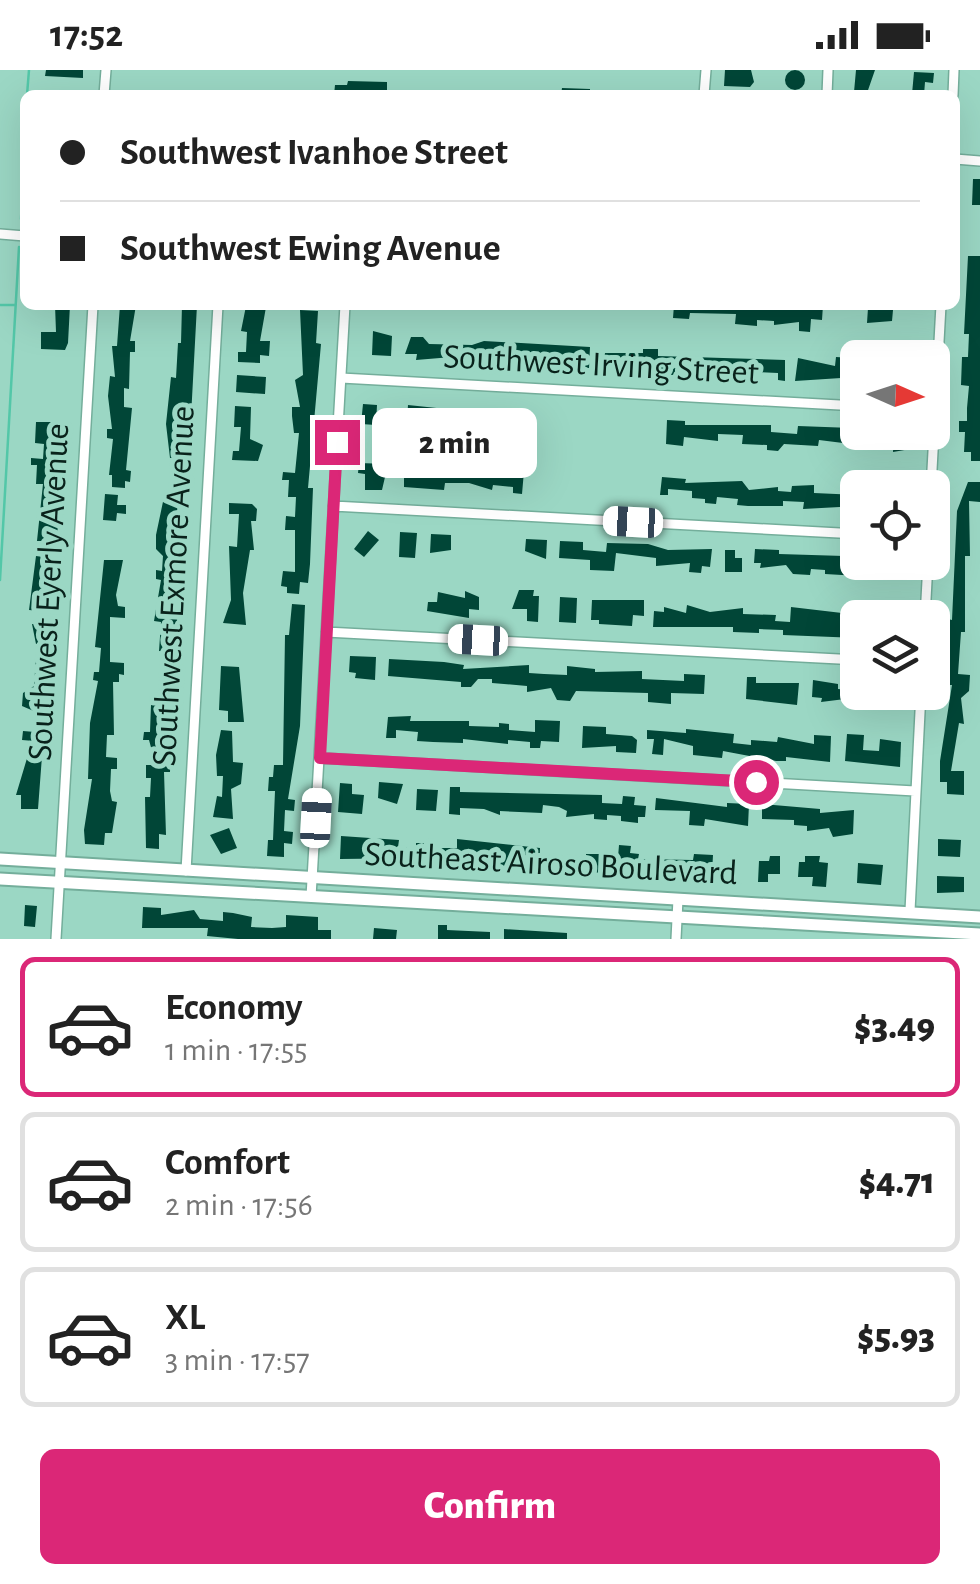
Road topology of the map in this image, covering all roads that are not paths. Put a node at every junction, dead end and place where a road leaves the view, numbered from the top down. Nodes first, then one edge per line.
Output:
1 (93, 310) edge
2 (218, 310) edge
3 (345, 310) edge
4 (941, 310) edge
5 (939, 340) edge
6 (341, 378) junction
7 (840, 405) edge
8 (334, 506) junction
9 (840, 533) edge
10 (326, 632) junction
11 (840, 659) edge
12 (920, 710) edge
13 (320, 758) junction
14 (916, 791) junction
15 (0, 860) edge
16 (61, 862) junction
17 (186, 870) junction
18 (0, 878) edge
19 (312, 878) junction
20 (60, 882) junction
21 (311, 896) junction
22 (678, 898) junction
23 (910, 911) junction
24 (980, 916) edge
25 (678, 917) junction
26 (980, 934) edge
27 (56, 939) edge
28 (676, 939) edge

1 - 16 street, Southwest Eyerly Avenue
2 - 17 street, Southwest Exmore Avenue
3 - 6 street
4 - 5 street
6 - 7 street, Southwest Irving Street
6 - 8 street
8 - 9 street
8 - 10 street
10 - 11 street
10 - 13 street
12 - 14 street
13 - 14 street
13 - 19 street
14 - 23 street
15 - 16 main road, Southeast Airoso Boulevard
16 - 17 main road, Southeast Airoso Boulevard
16 - 20 street, Southwest Eyerly Avenue
17 - 19 main road, Southeast Airoso Boulevard
18 - 20 main road, Southeast Airoso Boulevard
19 - 21 street
19 - 22 main road, Southeast Airoso Boulevard
20 - 21 main road, Southeast Airoso Boulevard
20 - 27 street, Southwest Eyerly Avenue
21 - 25 main road, Southeast Airoso Boulevard
22 - 23 main road, Southeast Airoso Boulevard
22 - 25 street
23 - 24 main road, Southeast Airoso Boulevard
25 - 26 main road, Southeast Airoso Boulevard
25 - 28 street

